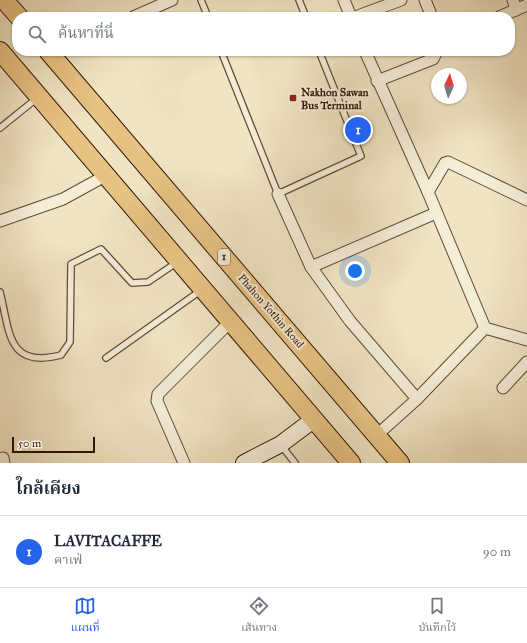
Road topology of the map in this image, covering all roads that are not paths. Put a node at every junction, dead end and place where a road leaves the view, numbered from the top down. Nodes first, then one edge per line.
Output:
1 (4, 0) edge
2 (172, 0) edge
3 (201, 0) edge
4 (299, 0) edge
5 (344, 0) edge
6 (401, 0) edge
7 (425, 0) edge
8 (514, 5) edge
9 (527, 5) edge
10 (15, 12) edge
11 (144, 12) edge
12 (206, 12) edge
13 (304, 12) edge
14 (349, 12) edge
15 (369, 12) edge
16 (430, 12) edge
17 (505, 12) edge
18 (0, 51) edge
19 (54, 56) edge
20 (223, 56) edge
21 (322, 56) edge
22 (367, 56) edge
23 (434, 56) edge
24 (377, 81) junction
25 (38, 97) junction
26 (0, 128) edge
27 (105, 176) junction
28 (428, 192) junction
29 (278, 194) junction
30 (527, 200) edge
31 (436, 212) junction
32 (0, 221) edge
33 (178, 261) junction
34 (311, 267) junction
35 (202, 290) junction
36 (0, 292) edge
37 (230, 322) junction
38 (484, 328) junction
39 (527, 340) edge
40 (106, 358) dead end
41 (527, 362) edge
42 (503, 388) dead end
43 (417, 399) junction
44 (313, 420) junction
45 (377, 435) junction
46 (281, 444) junction
47 (184, 463) edge
48 (244, 463) edge
49 (295, 463) edge
50 (351, 463) edge
51 (400, 463) edge

1 - 10 main road
2 - 11 street
3 - 12 lane
4 - 13 lane
5 - 14 street
6 - 15 street
7 - 16 street
8 - 9 street
8 - 17 street
18 - 25 main road
19 - 45 main road, Phahon Yothin Road / 1
20 - 29 lane
21 - 29 lane
22 - 24 street
23 - 24 street
24 - 28 street
25 - 26 lane
25 - 27 main road
27 - 32 street
27 - 33 main road
28 - 30 street
28 - 31 street
29 - 34 street
31 - 34 street
31 - 38 street
33 - 35 main road
33 - 36 lane
34 - 43 street
35 - 37 main road
35 - 40 lane
37 - 44 main road
37 - 47 street
38 - 39 street
38 - 43 street
41 - 42 street
43 - 45 street
44 - 46 street
44 - 50 main road
45 - 51 main road, Phahon Yothin Road / 1
46 - 48 street
46 - 49 lane

